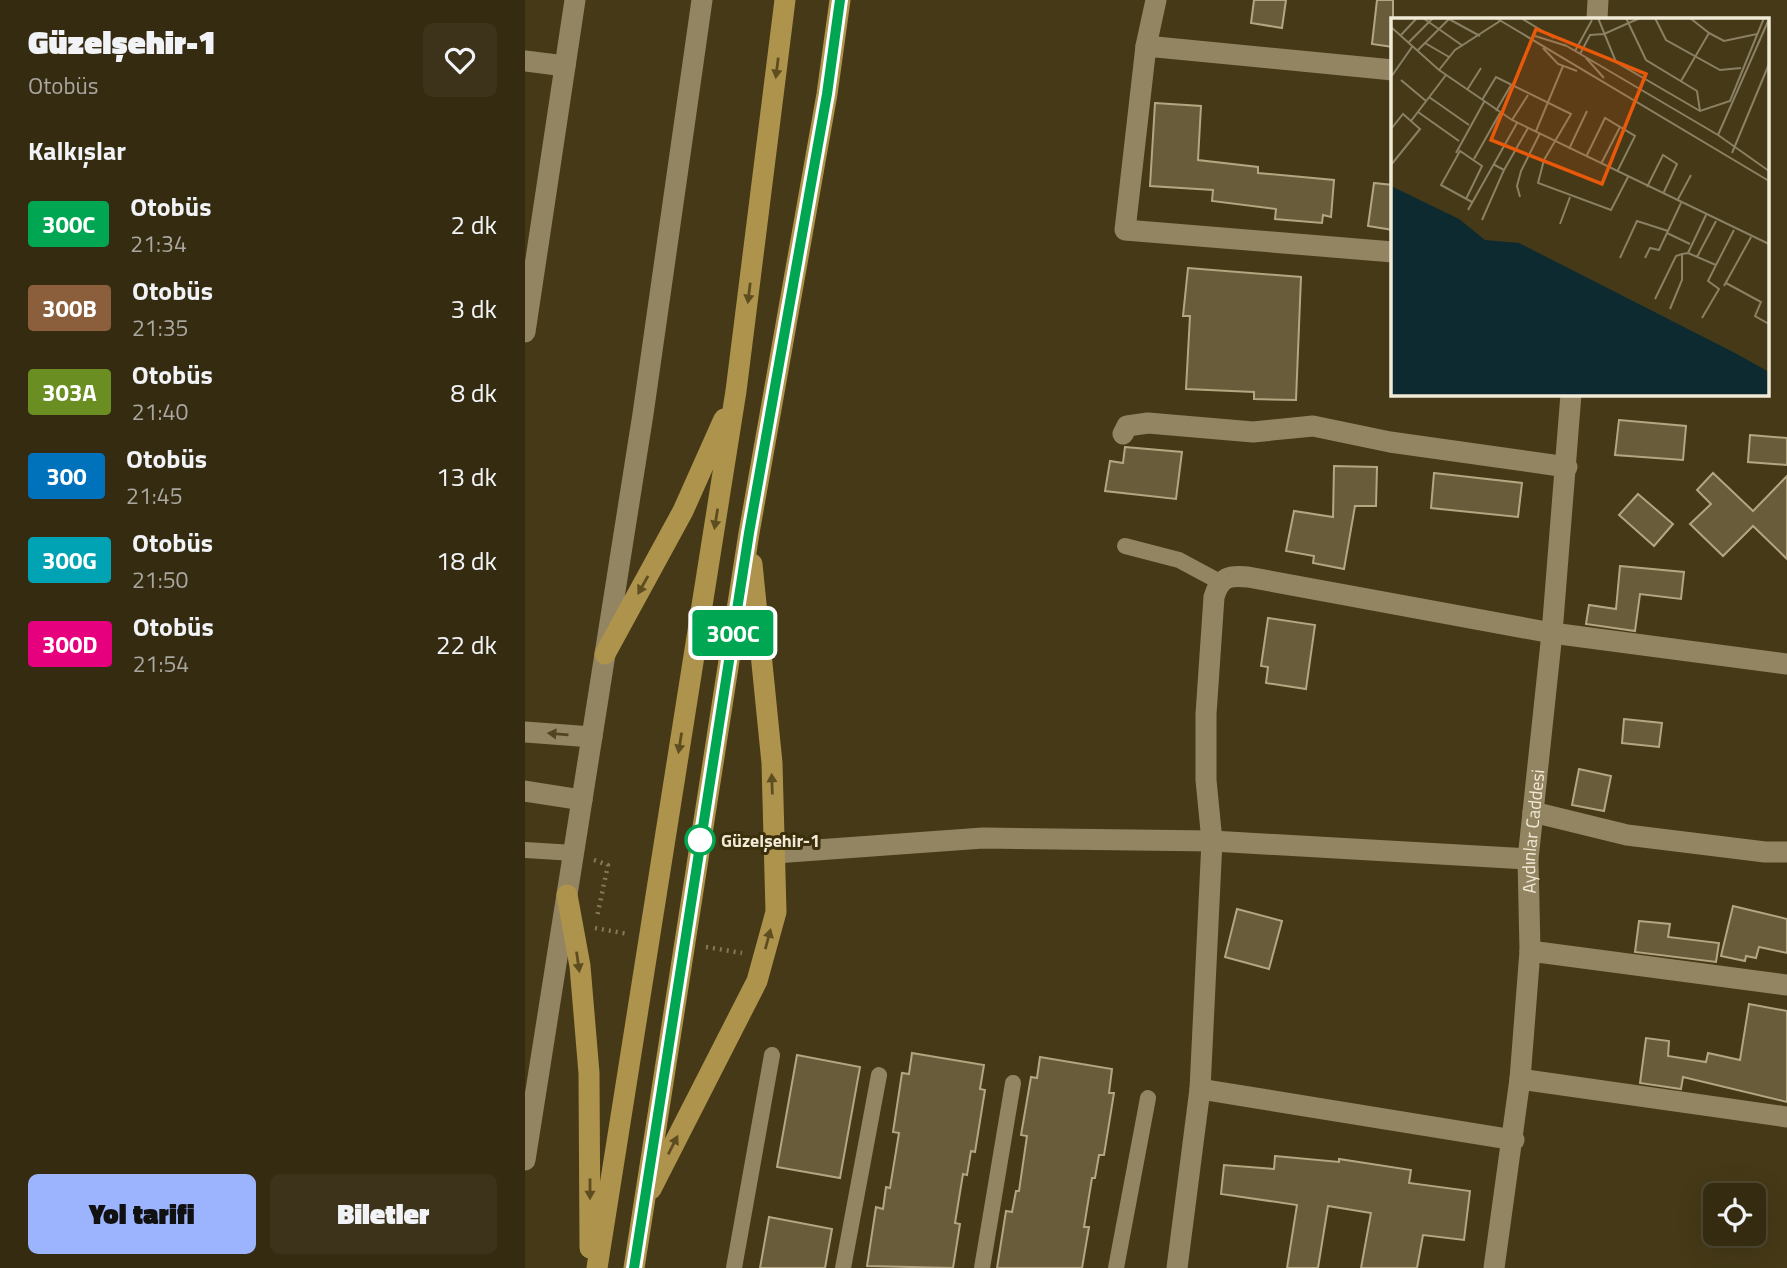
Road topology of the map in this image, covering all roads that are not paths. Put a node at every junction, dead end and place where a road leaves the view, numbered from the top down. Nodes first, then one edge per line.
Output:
1 (575, 0) edge
2 (702, 0) edge
3 (785, 0) edge
4 (840, 0) edge
5 (1156, 0) edge
6 (1598, 0) edge
7 (1597, 18) edge
8 (1146, 46) junction
9 (525, 61) edge
10 (565, 66) junction
11 (1391, 70) edge
12 (1391, 252) edge
13 (525, 332) edge
14 (736, 391) junction
15 (1571, 396) edge
16 (1123, 434) dead end
17 (1567, 467) junction
18 (749, 533) junction
19 (1125, 546) dead end
20 (1220, 582) junction
21 (1552, 633) junction
22 (605, 654) junction
23 (1787, 664) edge
24 (525, 732) edge
25 (592, 737) junction
26 (525, 791) edge
27 (582, 800) junction
28 (1533, 812) junction
29 (1212, 841) junction
30 (525, 850) edge
31 (1787, 852) edge
32 (573, 853) junction
33 (775, 853) junction
34 (1528, 859) junction
35 (567, 895) junction
36 (1530, 951) junction
37 (1787, 985) edge
38 (772, 1055) dead end
39 (879, 1075) dead end
40 (1520, 1079) junction
41 (1013, 1083) dead end
42 (1200, 1089) junction
43 (1148, 1098) dead end
44 (1787, 1117) edge
45 (1514, 1140) junction
46 (525, 1160) edge
47 (642, 1206) junction
48 (590, 1268) edge
49 (597, 1268) edge
50 (634, 1268) edge
51 (734, 1268) edge
52 (843, 1268) edge
53 (982, 1268) edge
54 (1116, 1268) edge
55 (1177, 1268) edge
56 (1494, 1268) edge

1 - 10 street
2 - 22 street
3 -> 14 highway
4 - 18 highway
5 - 8 street
6 - 7 street
8 - 11 street
8 - 12 street
9 - 10 street
10 - 13 street
14 -> 22 highway
14 -> 49 highway
15 - 17 street, Aydınlar Caddesi
16 - 17 street
17 - 21 street, Aydınlar Caddesi
33 -> 18 highway
18 - 47 highway
19 - 20 lane
20 - 21 street
20 - 29 street
21 - 23 street
21 - 28 street, Aydınlar Caddesi
22 - 25 street
25 -> 24 street
25 - 27 street
26 - 27 street
27 - 32 street
28 - 31 street
28 - 34 street, Aydınlar Caddesi
29 - 33 street
29 - 34 street
29 - 42 street
30 - 32 lane
32 - 35 street
47 -> 33 highway
34 - 36 street, Aydınlar Caddesi
35 - 46 street
35 -> 48 highway
36 - 37 street
36 - 40 street, Aydınlar Caddesi
38 - 51 lane
39 - 52 lane
40 - 44 street
40 - 45 street, Aydınlar Caddesi
41 - 53 lane
42 - 45 street
42 - 55 street
43 - 54 lane
45 - 56 street, Aydınlar Caddesi
47 - 50 highway

